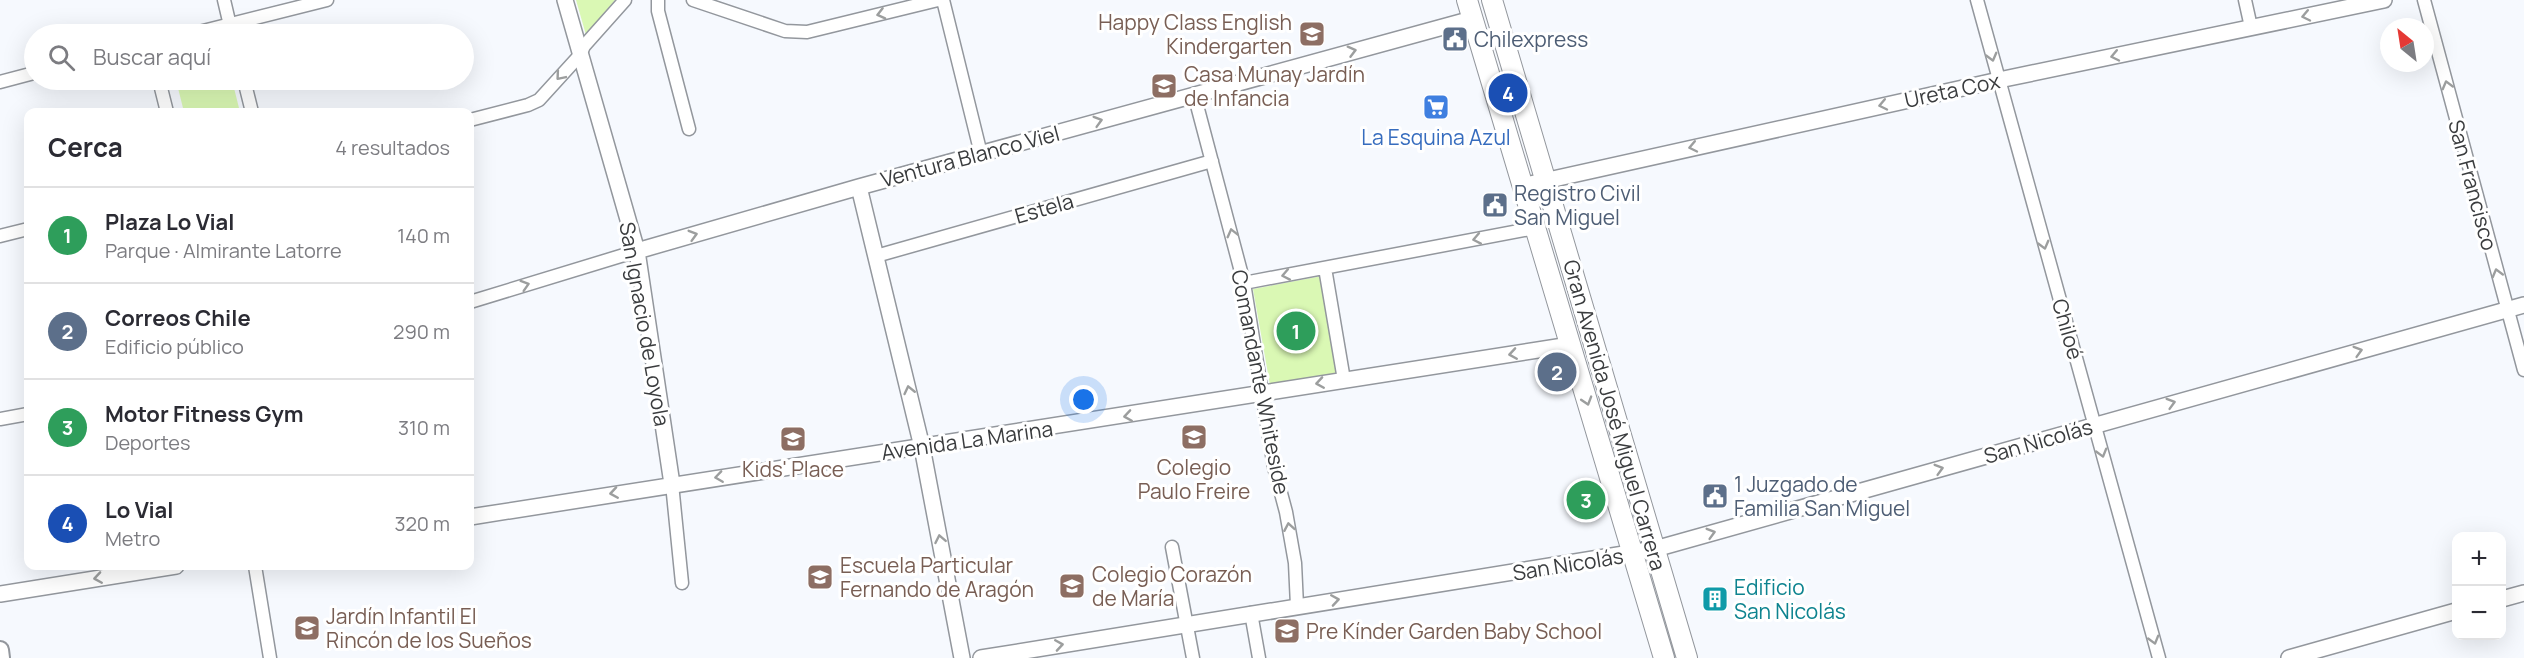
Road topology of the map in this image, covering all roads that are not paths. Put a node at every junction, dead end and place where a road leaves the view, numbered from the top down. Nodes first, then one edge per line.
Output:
1 (224, 0) edge
2 (327, 0) edge
3 (565, 0) edge
4 (625, 0) edge
5 (658, 0) edge
6 (693, 0) edge
7 (938, 0) edge
8 (943, 0) edge
9 (1492, 0) edge
10 (1977, 0) edge
11 (2245, 0) edge
12 (2384, 0) edge
13 (2424, 0) edge
14 (1469, 9) edge
15 (230, 24) edge
16 (250, 24) edge
17 (2251, 27) junction
18 (580, 55) junction
19 (24, 76) edge
20 (1999, 80) junction
21 (0, 82) edge
22 (162, 90) edge
23 (246, 90) edge
24 (1194, 94) junction
25 (166, 108) edge
26 (251, 108) edge
27 (474, 119) edge
28 (689, 129) dead end
29 (981, 154) junction
30 (1212, 161) junction
31 (1545, 180) junction
32 (1522, 186) junction
33 (859, 187) junction
34 (1535, 228) junction
35 (24, 230) edge
36 (0, 236) edge
37 (637, 251) junction
38 (876, 256) junction
39 (1325, 268) junction
40 (1244, 283) junction
41 (474, 301) edge
42 (2524, 305) edge
43 (2506, 310) junction
44 (1570, 345) junction
45 (2524, 370) edge
46 (1344, 380) junction
47 (1263, 392) junction
48 (24, 415) edge
49 (0, 419) edge
50 (2094, 425) junction
51 (922, 447) junction
52 (672, 484) junction
53 (474, 516) edge
54 (1172, 547) dead end
55 (1655, 549) junction
56 (1633, 554) junction
57 (151, 570) edge
58 (256, 570) edge
59 (682, 583) dead end
60 (2524, 592) edge
61 (0, 594) edge
62 (2506, 598) edge
63 (1297, 606) junction
64 (2452, 612) edge
65 (1251, 613) junction
66 (1188, 624) junction
67 (0, 650) edge
68 (1, 658) edge
69 (270, 658) edge
70 (962, 658) edge
71 (981, 658) edge
72 (1193, 658) edge
73 (1259, 658) edge
74 (1664, 658) edge
75 (1687, 658) edge
76 (2159, 658) edge
77 (2289, 658) edge

1 - 15 street
2 - 16 street
3 - 18 street, San Ignacio de Loyola
4 - 18 street
5 - 28 street
7 -> 6 street
8 - 29 street
9 - 31 main road, Gran Avenida José Miguel Carrera
10 -> 20 street, Chiloé
11 - 17 street
12 -> 17 street, Ureta Cox
43 -> 13 street, San Francisco
24 -> 14 street, Ventura Blanco Viel
14 - 32 main road, Gran Avenida José Miguel Carrera
17 -> 20 street, Ureta Cox
18 -> 27 street
18 - 37 street, San Ignacio de Loyola
19 - 21 street
20 -> 31 street, Ureta Cox
20 -> 50 street, Chiloé
22 - 25 street
23 - 26 street
29 -> 24 street, Ventura Blanco Viel
24 - 30 street, Comandante Whiteside
29 - 33 street, Ventura Blanco Viel
30 - 38 street, Estela
40 -> 30 street, Comandante Whiteside
31 - 32 street, Ureta Cox
31 - 55 main road, Gran Avenida José Miguel Carrera
32 - 34 main road, Gran Avenida José Miguel Carrera
37 -> 33 street, Ventura Blanco Viel
33 - 38 street
34 -> 39 street
34 - 44 main road, Gran Avenida José Miguel Carrera
35 - 36 street
41 -> 37 street, Ventura Blanco Viel
37 - 52 street, San Ignacio de Loyola
51 -> 38 street
39 -> 40 street
39 - 46 street
40 - 47 street, Comandante Whiteside
42 - 43 street, San Nicolás
43 - 45 street, San Francisco
50 -> 43 street, San Nicolás
44 -> 46 street, Avenida La Marina
44 -> 56 main road, Gran Avenida José Miguel Carrera
46 -> 47 street, Avenida La Marina
47 -> 51 street, Avenida La Marina
63 -> 47 street, Comandante Whiteside
48 - 49 street
55 -> 50 street, San Nicolás
50 -> 76 street, Chiloé
51 -> 52 street, Avenida La Marina
70 -> 51 street
52 -> 53 street, Avenida La Marina
52 - 59 street, San Ignacio de Loyola
54 - 66 street
55 - 56 street, San Nicolás
55 - 75 main road, Gran Avenida José Miguel Carrera
63 -> 56 street, San Nicolás
56 - 74 main road, Gran Avenida José Miguel Carrera
57 -> 61 street
58 - 69 street
60 - 62 street
63 - 65 street, San Nicolás
64 - 77 street
65 - 66 street, San Nicolás
65 - 73 street
71 -> 66 street, San Nicolás
66 - 72 street
67 - 68 main road

